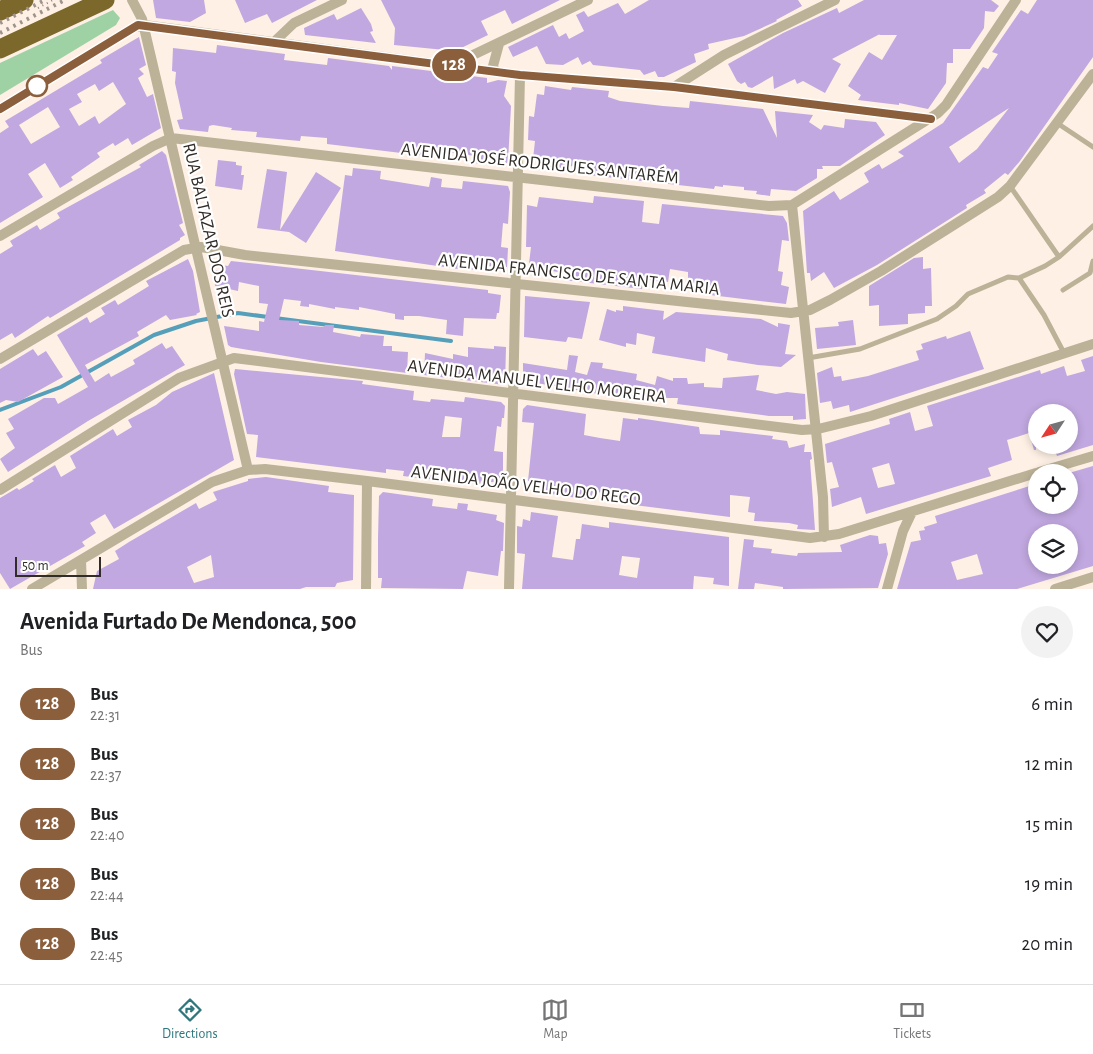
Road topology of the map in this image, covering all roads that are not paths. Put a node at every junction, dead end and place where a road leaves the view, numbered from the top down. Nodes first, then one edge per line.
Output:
1 (24, 0) edge
2 (105, 0) edge
3 (132, 0) edge
4 (342, 0) edge
5 (588, 0) edge
6 (835, 0) edge
7 (1016, 0) edge
8 (3, 7) edge
9 (144, 26) junction
10 (274, 42) junction
11 (499, 44) junction
12 (0, 49) edge
13 (452, 65) junction
14 (494, 71) junction
15 (1093, 74) edge
16 (520, 75) junction
17 (674, 87) junction
18 (0, 109) edge
19 (931, 119) junction
20 (1057, 123) junction
21 (171, 138) junction
22 (1093, 147) edge
23 (517, 177) junction
24 (1010, 186) junction
25 (792, 206) junction
26 (1093, 226) edge
27 (0, 236) edge
28 (197, 248) junction
29 (1059, 257) junction
30 (1093, 261) edge
31 (1019, 278) junction
32 (516, 283) junction
33 (1063, 290) dead end
34 (804, 311) junction
35 (1093, 344) edge
36 (1064, 353) junction
37 (808, 358) junction
38 (0, 359) edge
39 (223, 361) junction
40 (514, 395) junction
41 (816, 429) junction
42 (1093, 456) edge
43 (1067, 464) edge
44 (248, 470) junction
45 (1028, 476) edge
46 (367, 481) junction
47 (0, 490) edge
48 (512, 499) junction
49 (912, 512) junction
50 (824, 537) junction
51 (81, 560) junction
52 (1093, 577) edge
53 (32, 589) edge
54 (82, 589) edge
55 (366, 589) edge
56 (509, 589) edge
57 (886, 589) edge
58 (1055, 589) edge

1 - 8 highway
2 - 12 highway
3 - 9 street, RUA BALTAZAR DOS REIS
4 - 10 street
5 - 11 street
6 - 17 street
7 - 19 street
9 - 10 street
9 - 18 street
9 - 21 street, RUA BALTAZAR DOS REIS
10 - 13 street
11 - 13 street
11 - 14 street
13 - 14 street
14 - 16 street
15 - 20 street, AVENIDA FRANCISCO DE SANTA MARIA
16 - 17 street
16 - 23 street
17 - 19 street
19 - 25 street
20 - 22 lane
20 - 24 street, AVENIDA FRANCISCO DE SANTA MARIA
21 - 23 street, AVENIDA JOSÉ RODRIGUES SANTARÉM
21 - 27 street
21 - 28 street, RUA BALTAZAR DOS REIS
23 - 25 street, AVENIDA JOSÉ RODRIGUES SANTARÉM
23 - 32 street
24 - 29 lane
24 - 34 street, AVENIDA FRANCISCO DE SANTA MARIA
25 - 34 street
26 - 29 lane
28 - 32 street, AVENIDA FRANCISCO DE SANTA MARIA
28 - 38 street, AVENIDA FRANCISCO DE SANTA MARIA
28 - 39 street, RUA BALTAZAR DOS REIS
29 - 31 lane
30 - 33 lane
31 - 36 lane
31 - 37 lane
32 - 34 street, AVENIDA FRANCISCO DE SANTA MARIA
32 - 40 street
34 - 37 street
35 - 36 street, AVENIDA MANUEL VELHO MOREIRA
36 - 41 street, AVENIDA MANUEL VELHO MOREIRA
37 - 41 street
39 - 40 street, AVENIDA MANUEL VELHO MOREIRA
39 - 44 street, RUA BALTAZAR DOS REIS
39 - 47 street, AVENIDA MANUEL VELHO MOREIRA
40 - 41 street, AVENIDA MANUEL VELHO MOREIRA
40 - 48 street
41 - 50 street
42 - 43 street, AVENIDA JOÃO VELHO DO REGO
44 - 46 street, AVENIDA JOÃO VELHO DO REGO
44 - 51 street, AVENIDA JOÃO VELHO DO REGO
45 - 49 street, AVENIDA JOÃO VELHO DO REGO
46 - 48 street, AVENIDA JOÃO VELHO DO REGO
46 - 55 street
48 - 50 street, AVENIDA JOÃO VELHO DO REGO
48 - 56 street
49 - 50 street, AVENIDA JOÃO VELHO DO REGO
49 - 57 street
51 - 53 street, AVENIDA JOÃO VELHO DO REGO
51 - 54 street
52 - 58 street

